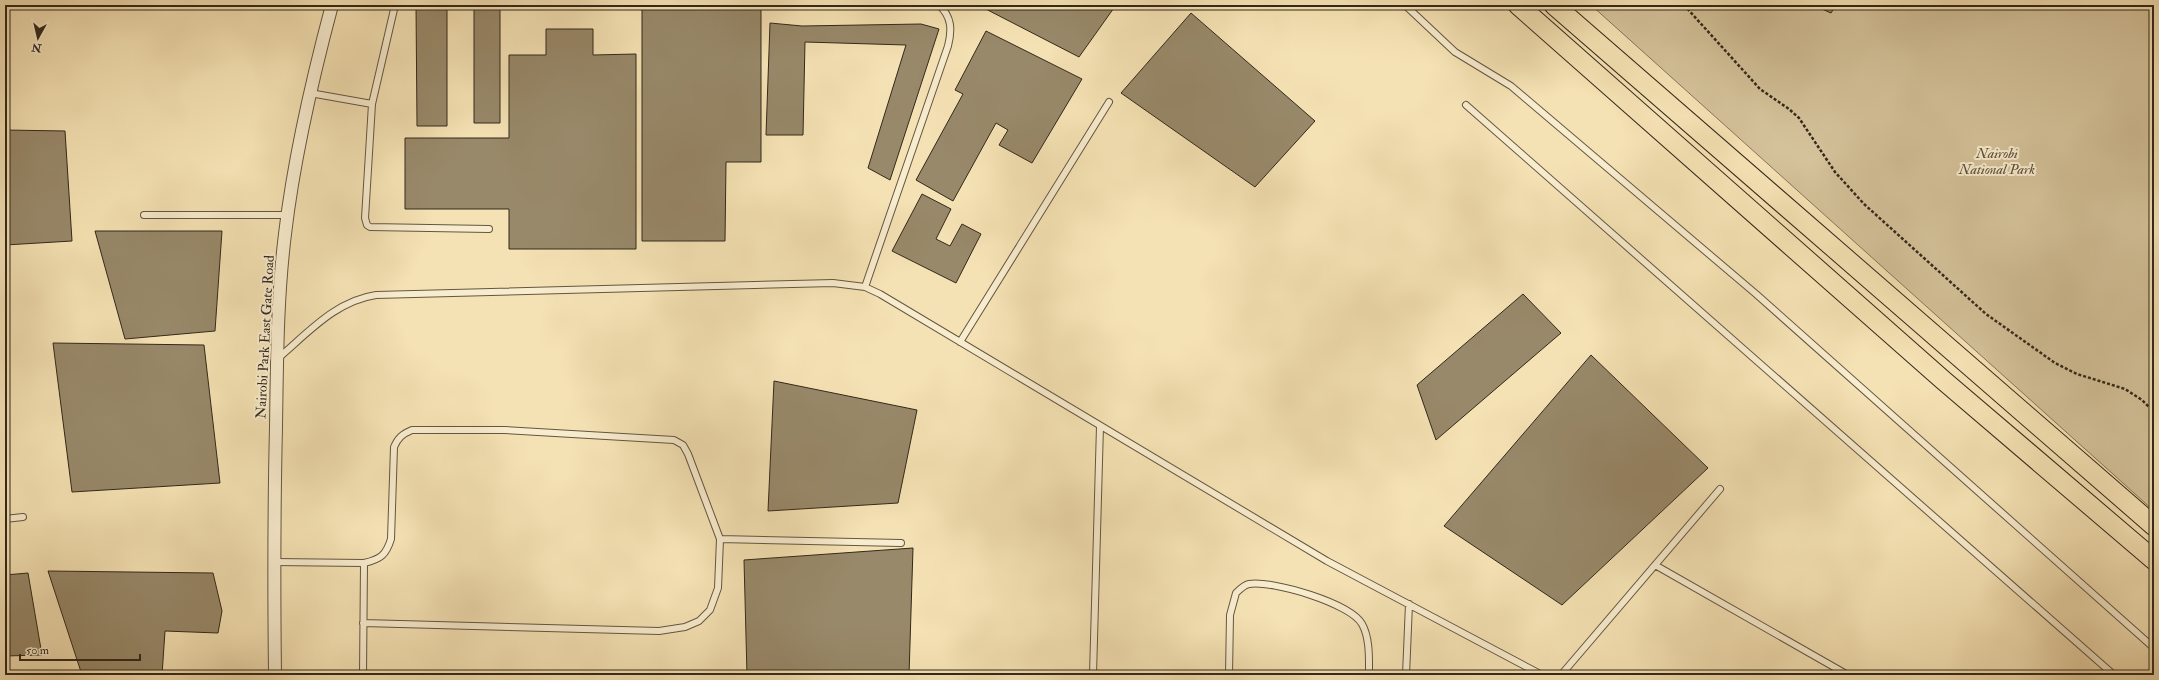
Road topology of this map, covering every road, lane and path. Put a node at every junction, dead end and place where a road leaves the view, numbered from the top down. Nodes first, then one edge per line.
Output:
1 (332, 5) edge
2 (395, 5) edge
3 (939, 5) edge
4 (1406, 5) edge
5 (1518, 5) edge
6 (1554, 5) edge
7 (1684, 5) edge
8 (310, 93) junction
9 (1109, 102) dead end
10 (372, 104) junction
11 (1466, 105) dead end
12 (144, 215) dead end
13 (288, 215) junction
14 (489, 229) dead end
15 (865, 287) junction
16 (960, 342) junction
17 (277, 359) junction
18 (2154, 412) edge
19 (1100, 426) junction
20 (1720, 489) dead end
21 (23, 517) dead end
22 (5, 519) edge
23 (2154, 526) edge
24 (720, 539) junction
25 (901, 544) dead end
26 (2154, 560) edge
27 (274, 562) junction
28 (364, 563) junction
29 (1655, 565) junction
30 (1409, 604) junction
31 (363, 624) junction
32 (2154, 648) edge
33 (274, 675) edge
34 (363, 675) edge
35 (1093, 675) edge
36 (1230, 675) edge
37 (1369, 675) edge
38 (1406, 675) edge
39 (1542, 675) edge
40 (1561, 675) edge
41 (1848, 675) edge
42 (2114, 675) edge

1 - 8 street, Nairobi Park East Gate Road
2 - 10 lane
3 - 15 lane
4 - 32 lane
5 - 26 main road
6 - 23 main road
7 - 18 path
8 - 10 lane
8 - 13 street, Nairobi Park East Gate Road
9 - 16 lane
10 - 14 lane
11 - 42 lane
12 - 13 lane
13 - 17 street, Nairobi Park East Gate Road
15 - 16 lane
15 - 17 lane
16 - 19 lane
17 - 27 street, Nairobi Park East Gate Road
19 - 30 lane
19 - 35 lane
20 - 29 lane
21 - 22 lane
24 - 25 lane
24 - 28 lane
24 - 31 lane
27 - 28 lane
27 - 33 street, Nairobi Park East Gate Road
28 - 31 lane
29 - 40 lane
29 - 41 lane
30 - 38 lane
30 - 39 lane
31 - 34 lane
36 - 37 lane

